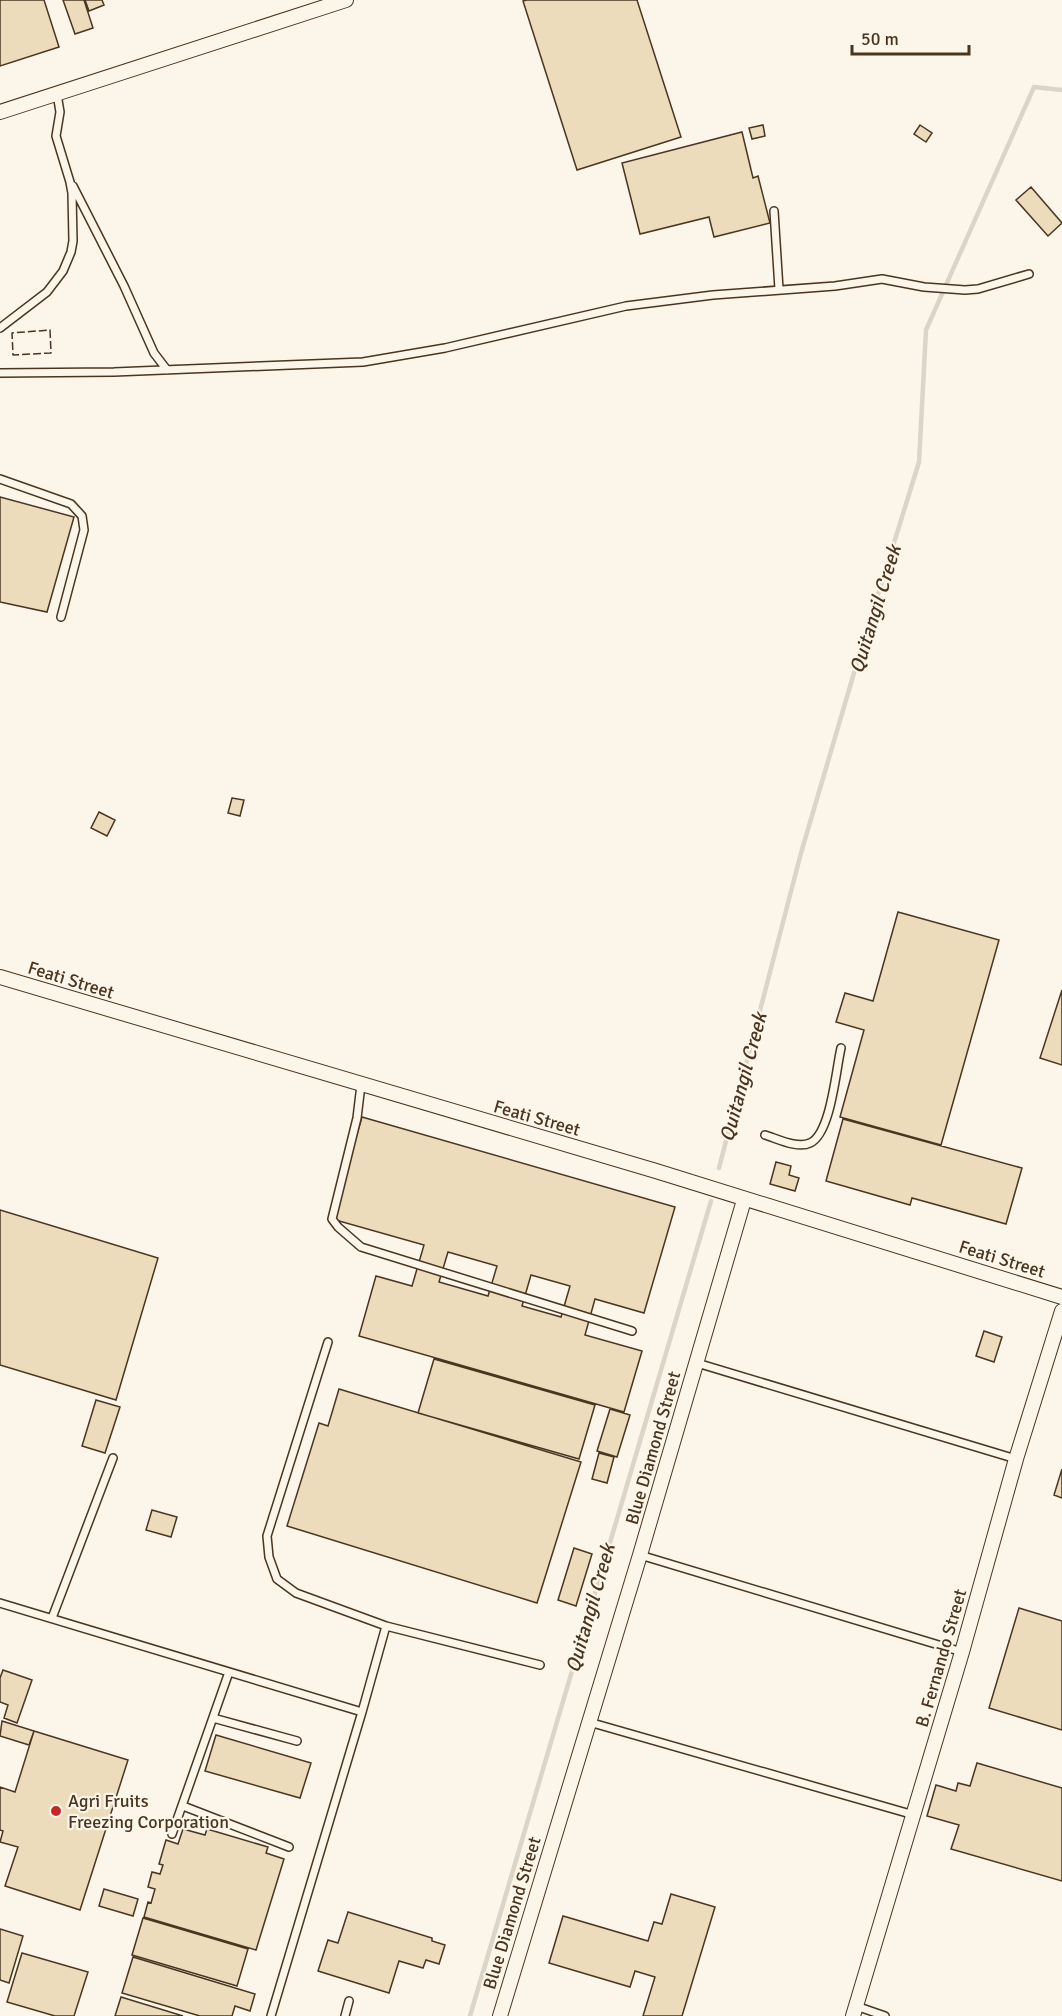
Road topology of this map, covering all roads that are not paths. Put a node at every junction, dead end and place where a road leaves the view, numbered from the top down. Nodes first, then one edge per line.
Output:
1 (346, 0) edge
2 (57, 94) junction
3 (0, 112) edge
4 (70, 182) junction
5 (774, 211) dead end
6 (1029, 274) dead end
7 (779, 289) junction
8 (0, 328) edge
9 (166, 369) junction
10 (0, 373) edge
11 (0, 479) edge
12 (61, 617) dead end
13 (0, 977) edge
14 (841, 1048) dead end
15 (361, 1085) junction
16 (765, 1135) dead end
17 (744, 1200) junction
18 (1062, 1297) edge
19 (1062, 1311) edge
20 (632, 1331) dead end
21 (328, 1342) dead end
22 (696, 1363) junction
23 (113, 1458) dead end
24 (1016, 1459) junction
25 (640, 1555) junction
26 (0, 1603) edge
27 (52, 1618) junction
28 (386, 1626) junction
29 (962, 1652) junction
30 (540, 1665) dead end
31 (229, 1672) junction
32 (362, 1712) junction
33 (213, 1718) junction
34 (589, 1722) junction
35 (297, 1741) dead end
36 (183, 1806) junction
37 (914, 1815) junction
38 (172, 1834) dead end
39 (289, 1847) dead end
40 (349, 2001) dead end
41 (855, 2011) edge
42 (271, 2016) edge
43 (345, 2016) edge
44 (500, 2016) edge
45 (885, 2016) edge

1 - 2 street
2 - 3 street
2 - 4 lane
4 - 8 lane
4 - 9 lane
5 - 7 lane
6 - 7 lane
7 - 9 lane
9 - 10 lane
11 - 12 lane
13 - 15 street, Feati Street
14 - 16 lane
15 - 17 street, Feati Street
15 - 20 lane
17 - 18 street, Feati Street
17 - 22 street, Blue Diamond Street
19 - 24 street, B. Fernando Street
21 - 28 lane
22 - 24 lane
22 - 25 street, Blue Diamond Street
23 - 27 lane
24 - 29 street, B. Fernando Street
25 - 29 lane
25 - 34 street, Blue Diamond Street
26 - 27 lane
27 - 31 lane
28 - 30 lane
28 - 32 lane
29 - 37 street, B. Fernando Street
31 - 32 lane
31 - 33 lane
32 - 42 lane
33 - 35 lane
33 - 36 lane
34 - 37 lane
34 - 44 street, Blue Diamond Street
36 - 38 lane
36 - 39 lane
37 - 41 street, B. Fernando Street
40 - 43 lane
41 - 45 lane

